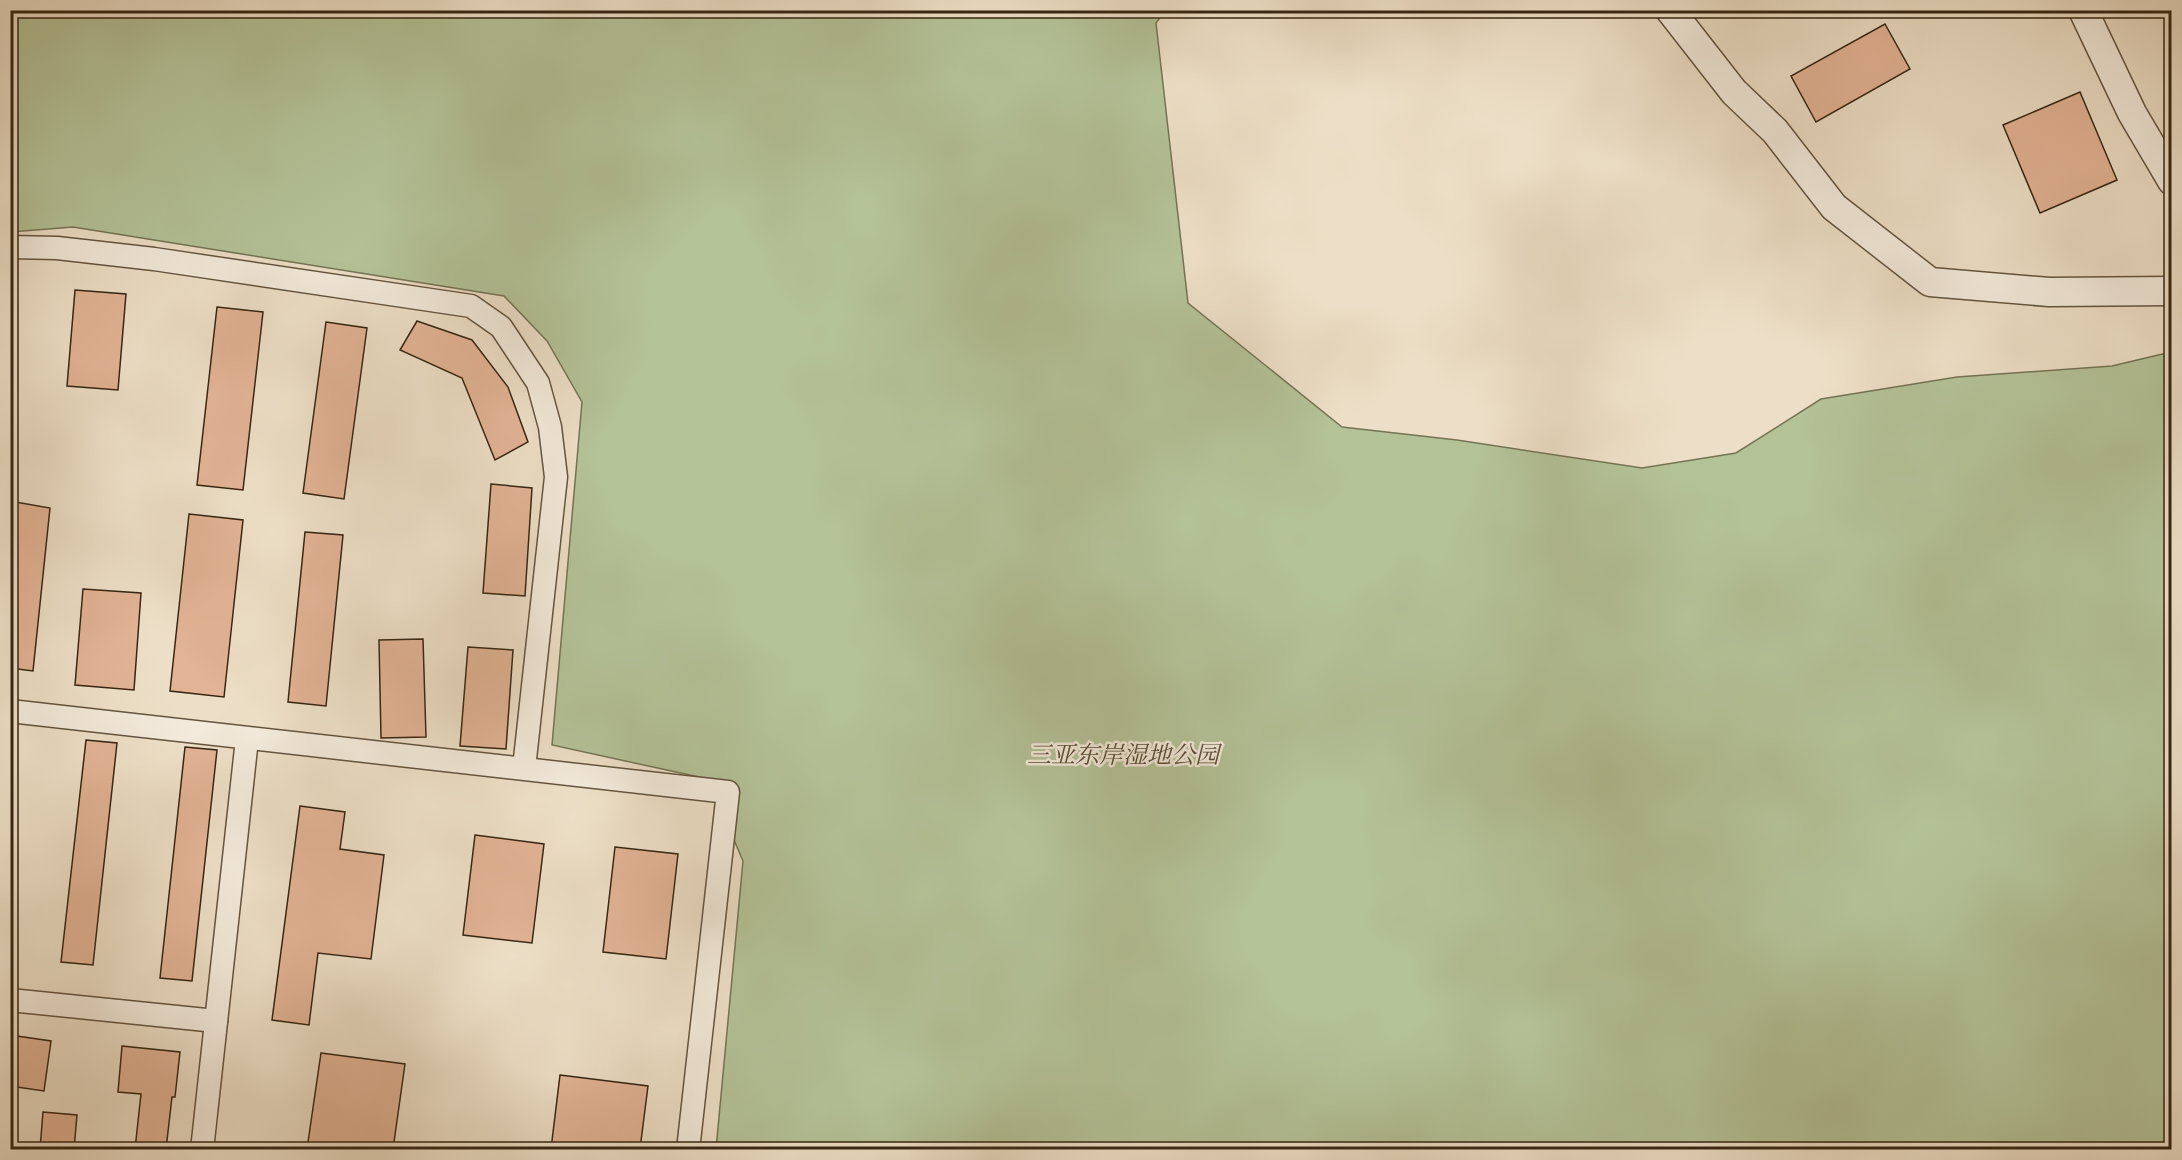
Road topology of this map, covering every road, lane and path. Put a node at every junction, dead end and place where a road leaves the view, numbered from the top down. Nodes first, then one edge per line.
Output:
1 (1670, 10) edge
2 (2083, 10) edge
3 (2172, 181) edge
4 (10, 247) edge
5 (2172, 291) edge
6 (10, 711) edge
7 (247, 739) junction
8 (524, 768) junction
9 (10, 1000) edge
10 (216, 1021) junction
11 (202, 1149) edge
12 (688, 1149) edge

1 - 5 street
2 - 3 street
4 - 8 street
6 - 7 street
7 - 8 street
7 - 10 street
8 - 12 street
9 - 10 street
10 - 11 street

